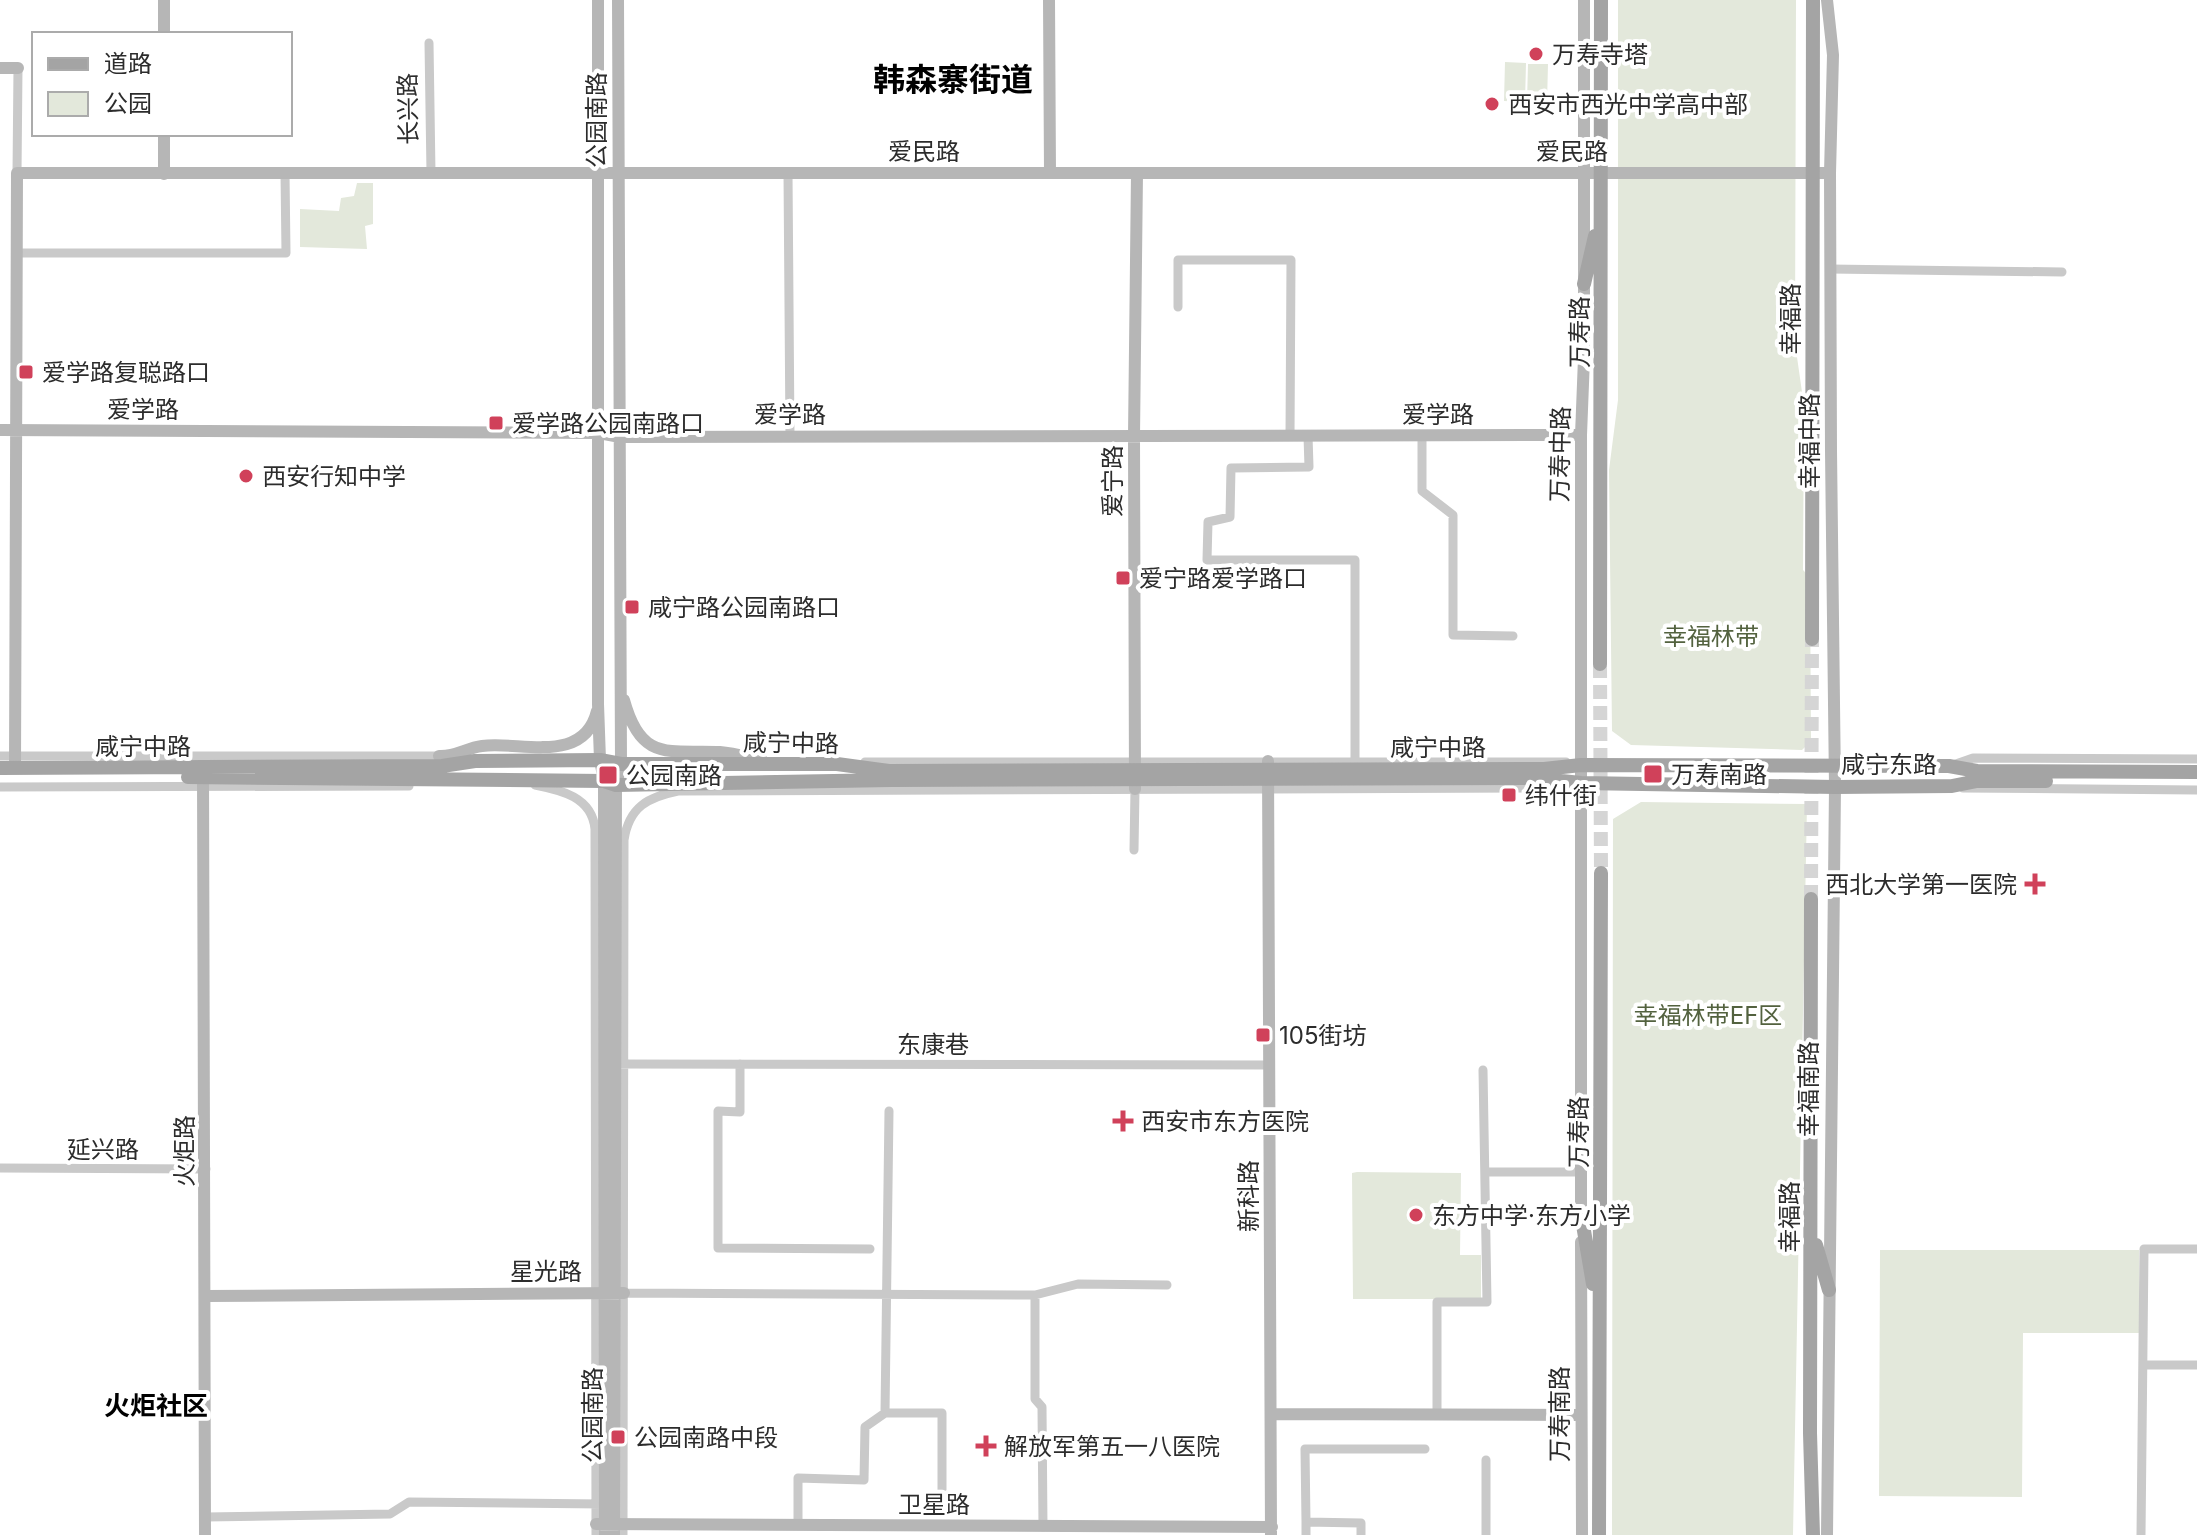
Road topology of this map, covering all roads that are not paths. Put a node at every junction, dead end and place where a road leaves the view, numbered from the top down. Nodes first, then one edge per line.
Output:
1 (164, 0) edge
2 (598, 0) edge
3 (618, 0) edge
4 (1049, 0) edge
5 (1584, 0) edge
6 (1601, 0) edge
7 (1813, 0) edge
8 (1827, 0) edge
9 (164, 32) edge
10 (429, 43) dead end
11 (0, 68) edge
12 (18, 68) joint
13 (164, 136) edge
14 (618, 172) junction
15 (17, 173) junction
16 (285, 173) junction
17 (431, 173) junction
18 (599, 173) junction
19 (788, 173) junction
20 (1050, 173) junction
21 (1137, 173) junction
22 (1584, 173) junction
23 (1601, 173) junction
24 (1813, 173) junction
25 (1830, 173) junction
26 (164, 174) junction
27 (1601, 204) junction
28 (17, 253) junction
29 (1830, 269) junction
30 (2062, 272) dead end
31 (1584, 284) junction
32 (1178, 307) dead end
33 (0, 430) edge
34 (17, 430) junction
35 (599, 433) junction
36 (1581, 435) junction
37 (790, 436) junction
38 (1134, 436) junction
39 (1290, 436) junction
40 (1308, 436) junction
41 (1422, 436) junction
42 (620, 437) junction
43 (1513, 636) dead end
44 (1812, 639) tunnel mouth
45 (1600, 664) tunnel mouth
46 (620, 687) junction
47 (598, 704) junction
48 (0, 756) edge
49 (439, 756) junction
50 (2197, 759) edge
51 (600, 760) junction
52 (475, 761) junction
53 (1355, 761) junction
54 (10, 764) edge
55 (621, 764) junction
56 (774, 764) junction
57 (1581, 765) junction
58 (1834, 765) junction
59 (1949, 766) junction
60 (2197, 772) edge
61 (1135, 774) junction
62 (1269, 775) junction
63 (0, 777) edge
64 (202, 777) junction
65 (2197, 781) edge
66 (514, 782) junction
67 (610, 783) junction
68 (1581, 783) junction
69 (661, 784) junction
70 (1952, 786) junction
71 (0, 787) edge
72 (1835, 787) junction
73 (2197, 790) edge
74 (678, 791) junction
75 (1134, 850) dead end
76 (1601, 873) tunnel mouth
77 (1811, 899) tunnel mouth
78 (610, 1064) junction
79 (740, 1064) junction
80 (1270, 1065) junction
81 (1483, 1070) dead end
82 (889, 1111) dead end
83 (0, 1168) edge
84 (206, 1169) junction
85 (1485, 1172) junction
86 (1581, 1172) junction
87 (1581, 1213) junction
88 (1811, 1226) junction
89 (870, 1249) dead end
90 (2197, 1249) edge
91 (1167, 1285) dead end
92 (1829, 1290) junction
93 (610, 1293) junction
94 (1035, 1295) junction
95 (206, 1296) junction
96 (886, 1296) junction
97 (1599, 1325) junction
98 (2143, 1365) junction
99 (2197, 1365) edge
100 (885, 1413) junction
101 (1271, 1414) junction
102 (1437, 1415) junction
103 (1581, 1415) junction
104 (1425, 1449) dead end
105 (1486, 1460) dead end
106 (942, 1498) dead end
107 (600, 1504) junction
108 (206, 1517) junction
109 (1306, 1522) junction
110 (798, 1525) junction
111 (1043, 1527) junction
112 (609, 1529) edge
113 (709, 1530) edge
114 (870, 1530) edge
115 (989, 1530) edge
116 (1099, 1531) edge
117 (1272, 1531) edge
118 (1599, 1532) edge
119 (205, 1535) edge
120 (1306, 1535) edge
121 (1361, 1535) edge
122 (1486, 1535) edge
123 (1582, 1535) edge
124 (1813, 1535) edge
125 (1827, 1535) edge
126 (2141, 1535) edge

1 - 9 street
2 - 18 street, 公园南路
3 - 14 street, 公园南路
4 - 20 street
5 - 22 street, 万寿中路
6 - 23 main road, 万寿路
7 - 24 main road, 幸福路
8 - 25 street, 幸福中路
10 - 17 street, 长兴路
11 - 12 street
12 - 15 street
13 - 26 street
14 - 18 street, 爱民路
14 - 19 street, 爱民路
14 - 42 street, 公园南路
15 - 26 street, 爱民路
15 - 28 street
16 - 17 street, 爱民路
16 - 26 street, 爱民路
16 - 28 street
17 - 18 street, 爱民路
18 - 35 street, 公园南路
19 - 20 street, 爱民路
19 - 37 street
20 - 21 street, 爱民路
21 - 22 street, 爱民路
21 - 38 street, 爱宁路
22 - 23 street, 爱民路
22 - 31 street, 万寿中路
23 - 24 street, 爱民路
23 - 27 main road, 万寿路
24 - 25 street, 爱民路
24 - 44 main road, 幸福路
25 - 29 street, 幸福中路
27 - 31 main road
27 - 45 main road, 万寿路
28 - 34 street
29 - 30 street
29 - 58 street, 幸福中路
31 - 36 street, 万寿中路
32 - 39 street
33 - 34 street, 爱学路
34 - 35 street, 爱学路
34 - 54 street
35 - 42 street, 爱学路
35 - 47 street, 公园南路
36 - 41 street, 爱学路
36 - 57 street, 万寿中路
37 - 38 street, 爱学路
37 - 42 street, 爱学路
38 - 39 street, 爱学路
38 - 61 street, 爱宁路
39 - 40 street, 爱学路
40 - 41 street, 爱学路
40 - 53 street
41 - 43 street
42 - 46 street, 公园南路
46 - 55 street, 公园南路
46 - 56 street
47 - 49 street
47 - 51 street, 公园南路
48 - 54 street
49 - 52 street
49 - 54 street
50 - 59 street
51 - 52 main road, 咸宁中路
51 - 55 main road, 咸宁中路
51 - 67 street, 公园南路
52 - 64 main road, 咸宁中路
53 - 57 street
53 - 62 street
54 - 64 main road, 咸宁中路
55 - 56 main road, 咸宁中路
55 - 67 street, 公园南路
56 - 61 main road, 咸宁中路
57 - 58 main road, 咸宁东路
57 - 62 main road, 咸宁中路
57 - 68 street, 万寿南路
58 - 59 main road, 咸宁东路
58 - 72 street, 幸福中路
59 - 60 main road, 咸宁东路
61 - 62 main road, 咸宁中路
61 - 69 main road, 咸宁中路
61 - 74 street
61 - 75 street
62 - 68 main road, 咸宁中路
62 - 80 street, 新科路
63 - 64 main road, 咸宁中路
64 - 66 main road, 咸宁中路
64 - 71 street
64 - 84 street, 火炬路
65 - 70 main road, 咸宁东路
66 - 67 main road, 咸宁中路
66 - 78 street
67 - 69 main road, 咸宁中路
67 - 78 street, 公园南路
68 - 72 main road, 咸宁东路
68 - 86 street, 万寿南路
69 - 74 street
70 - 72 main road, 咸宁东路
70 - 73 street
72 - 92 street, 幸福南路
74 - 78 street
76 - 97 main road, 万寿路
77 - 88 main road, 幸福路
78 - 79 street, 东康巷
78 - 93 street, 公园南路
78 - 93 street
79 - 80 street, 东康巷
79 - 89 street
80 - 101 street, 新科路
81 - 85 street
82 - 96 street
83 - 84 street, 延兴路
84 - 95 street, 火炬路
85 - 86 street
85 - 102 street
86 - 87 street, 万寿南路
87 - 97 main road
87 - 103 street, 万寿南路
88 - 92 main road
88 - 124 main road, 幸福路
90 - 98 street
91 - 94 street, 星光路
92 - 125 street, 幸福南路
93 - 95 street, 星光路
93 - 96 street, 星光路
93 - 107 street, 公园南路
93 - 112 street, 公园南路
94 - 96 street, 星光路
94 - 111 street
95 - 108 street, 火炬路
96 - 100 street
97 - 118 main road, 万寿路
98 - 99 street
98 - 126 street
100 - 106 street
100 - 110 street
101 - 102 street
101 - 117 street, 新科路
102 - 103 street
103 - 123 street, 万寿南路
104 - 109 street
105 - 122 street
107 - 108 street
107 - 112 street, 公园南路
108 - 119 street, 火炬路
109 - 120 street
109 - 121 street
110 - 113 street, 卫星路
110 - 114 street, 卫星路
111 - 115 street, 卫星路
111 - 116 street, 卫星路
112 - 113 street, 卫星路
114 - 115 street, 卫星路
116 - 117 street, 卫星路

